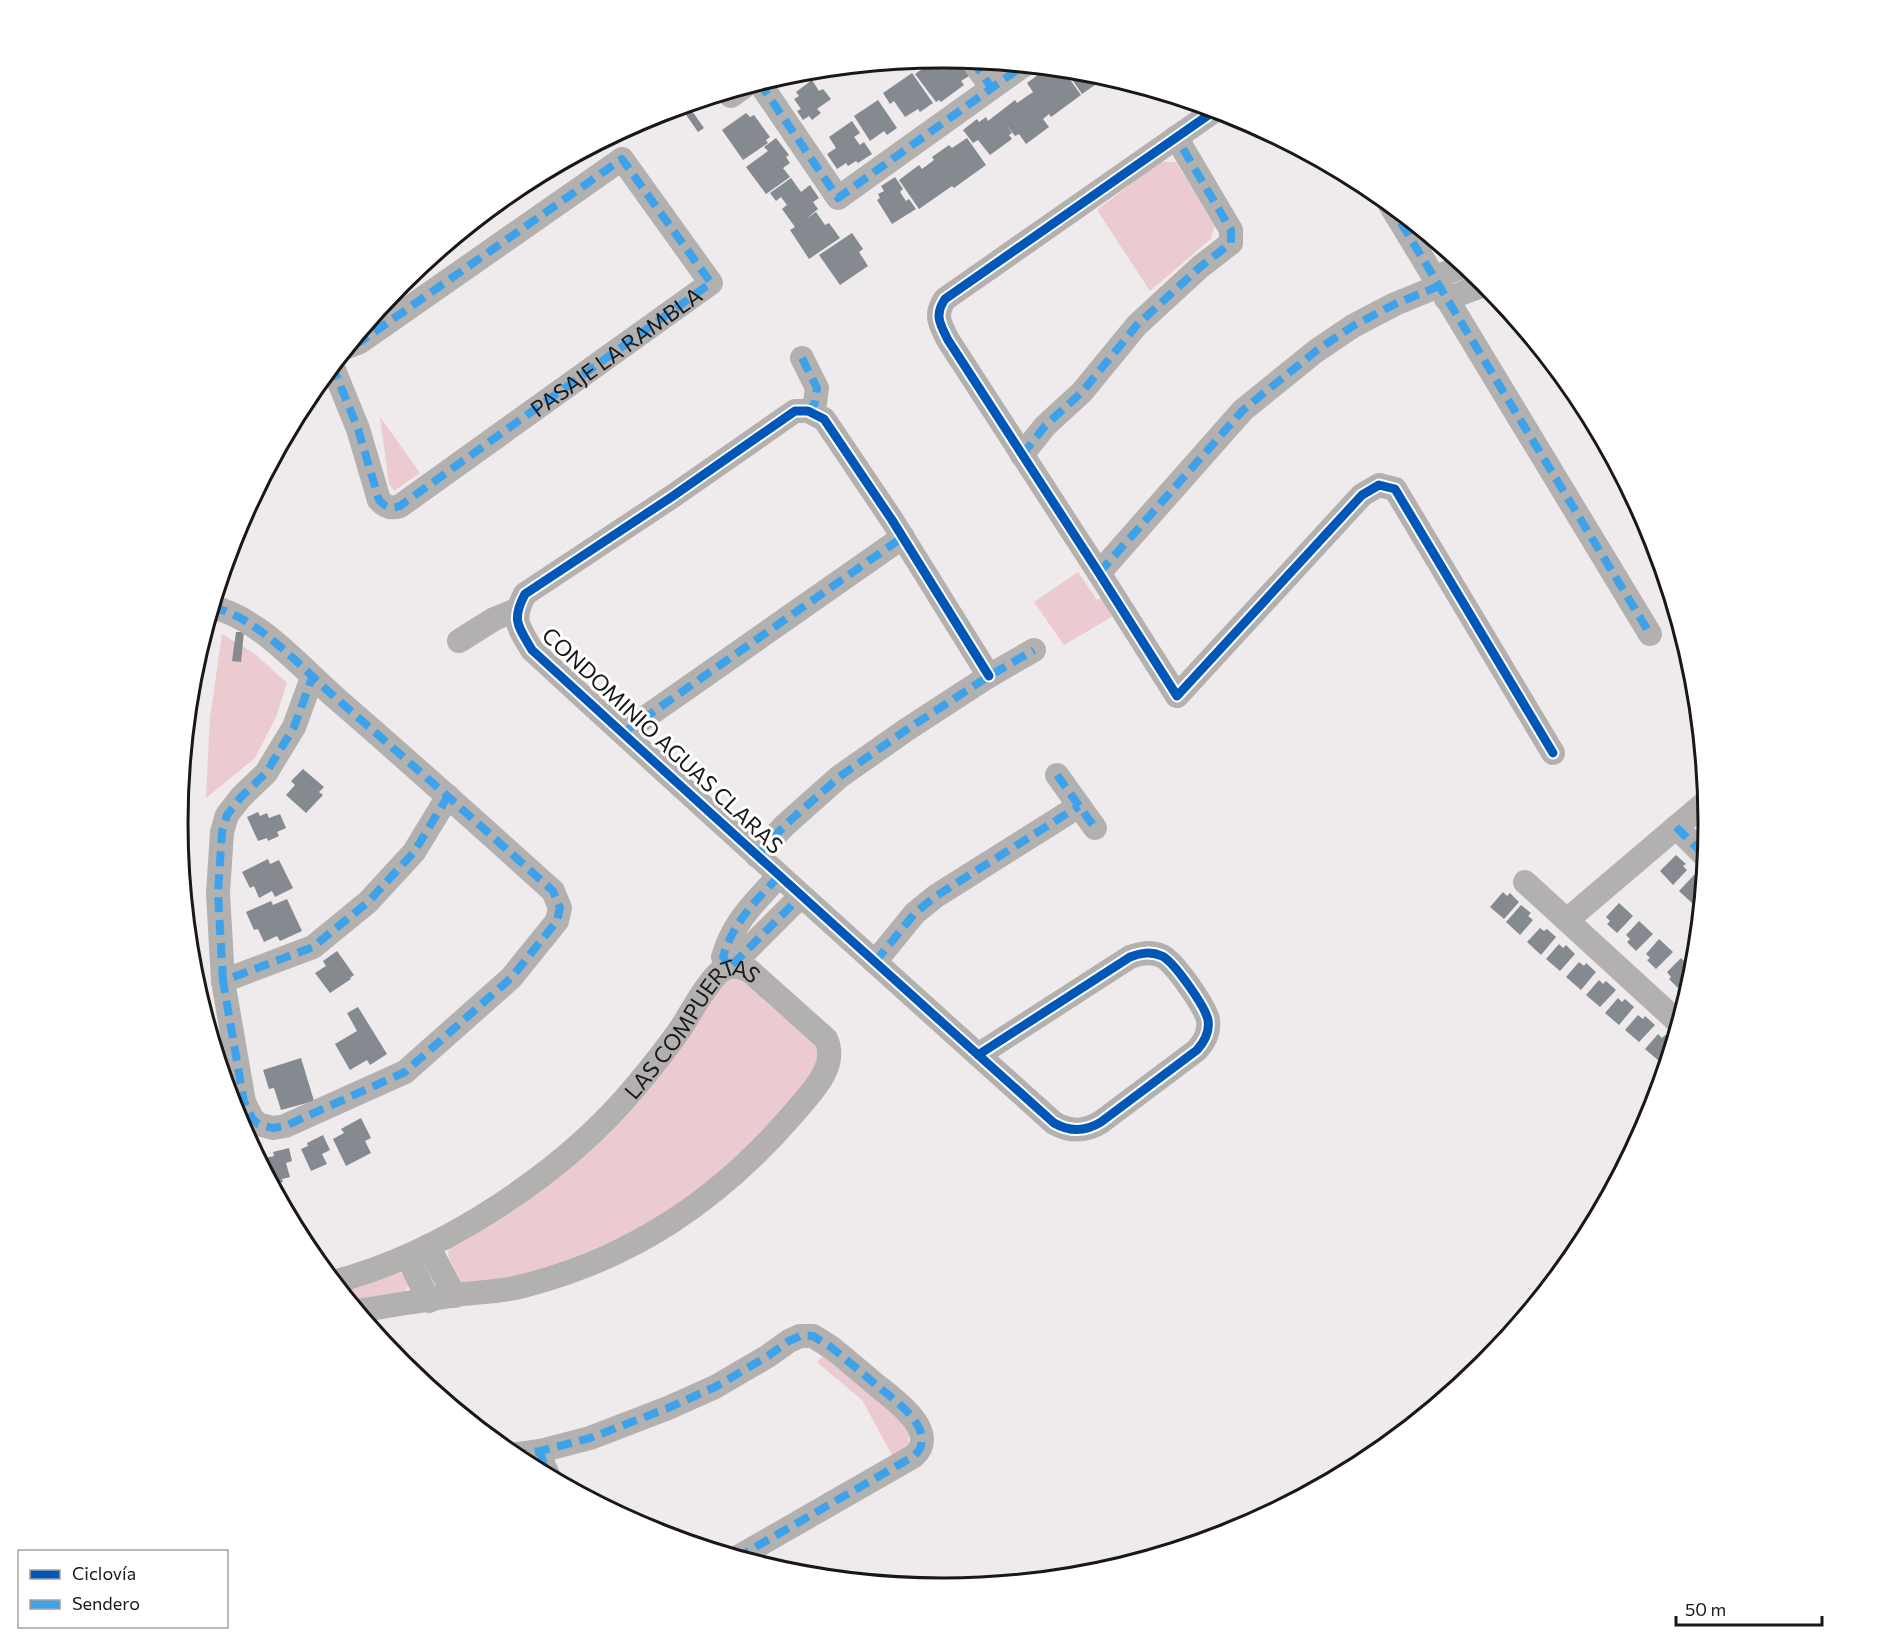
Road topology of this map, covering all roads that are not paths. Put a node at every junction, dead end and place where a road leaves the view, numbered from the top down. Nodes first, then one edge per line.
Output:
1 (978, 69) edge
2 (1015, 71) edge
3 (991, 87) junction
4 (764, 89) edge
5 (1207, 116) edge
6 (1176, 137) junction
7 (1401, 223) edge
8 (1459, 272) edge
9 (1473, 285) edge
10 (1440, 288) junction
11 (363, 340) edge
12 (802, 358) dead end
13 (336, 374) edge
14 (808, 411) junction
15 (1022, 455) junction
16 (898, 529) junction
17 (1100, 573) junction
18 (219, 608) edge
19 (516, 610) junction
20 (1650, 634) dead end
21 (459, 641) dead end
22 (1034, 650) dead end
23 (989, 676) junction
24 (312, 678) junction
25 (623, 733) junction
26 (1553, 753) dead end
27 (1057, 774) dead end
28 (448, 795) junction
29 (1079, 806) junction
30 (1698, 809) edge
31 (1676, 827) junction
32 (1095, 828) dead end
33 (1697, 848) edge
34 (757, 856) junction
35 (779, 876) junction
36 (1525, 882) dead end
37 (801, 896) junction
38 (1567, 920) junction
39 (875, 962) junction
40 (729, 967) junction
41 (223, 981) junction
42 (1673, 1018) edge
43 (978, 1055) junction
44 (428, 1245) junction
45 (406, 1256) junction
46 (341, 1279) edge
47 (456, 1296) junction
48 (429, 1301) junction
49 (366, 1310) edge
50 (540, 1451) junction
51 (526, 1453) edge
52 (543, 1464) edge
53 (746, 1553) edge

1 - 3 street
2 - 3 street
3 - 4 street
5 - 6 street
6 - 15 street
6 - 15 street
7 - 10 street
8 - 10 street
9 - 10 street
10 - 17 street
10 - 20 street
11 - 13 street, PASAJE LA RAMBLA
12 - 14 street
14 - 16 street
14 - 19 street
15 - 17 street
16 - 23 street
16 - 25 street
17 - 26 street
18 - 24 street
19 - 21 street
19 - 25 street, CONDOMINIO AGUAS CLARAS
22 - 23 street
23 - 34 street
24 - 28 street
24 - 41 street
25 - 34 street, CONDOMINIO AGUAS CLARAS
27 - 29 street
28 - 41 street
28 - 41 street
29 - 32 street
29 - 39 street
30 - 31 street
31 - 33 street
31 - 38 street
34 - 35 street, CONDOMINIO AGUAS CLARAS
35 - 37 street, CONDOMINIO AGUAS CLARAS
35 - 40 street, CONDOMINIO AGUAS CLARAS
36 - 38 street
37 - 39 street, CONDOMINIO AGUAS CLARAS
37 - 40 street
38 - 42 street
39 - 43 street, CONDOMINIO AGUAS CLARAS
40 - 44 street, LAS COMPUERTAS
40 - 47 street, LAS COMPUERTAS
43 - 43 street, CONDOMINIO AGUAS CLARAS
44 - 45 street, LAS COMPUERTAS
44 - 47 street
45 - 46 street, LAS COMPUERTAS
45 - 48 street
47 - 48 street, LAS COMPUERTAS
48 - 49 street, LAS COMPUERTAS
50 - 51 street
50 - 52 street
50 - 53 street

